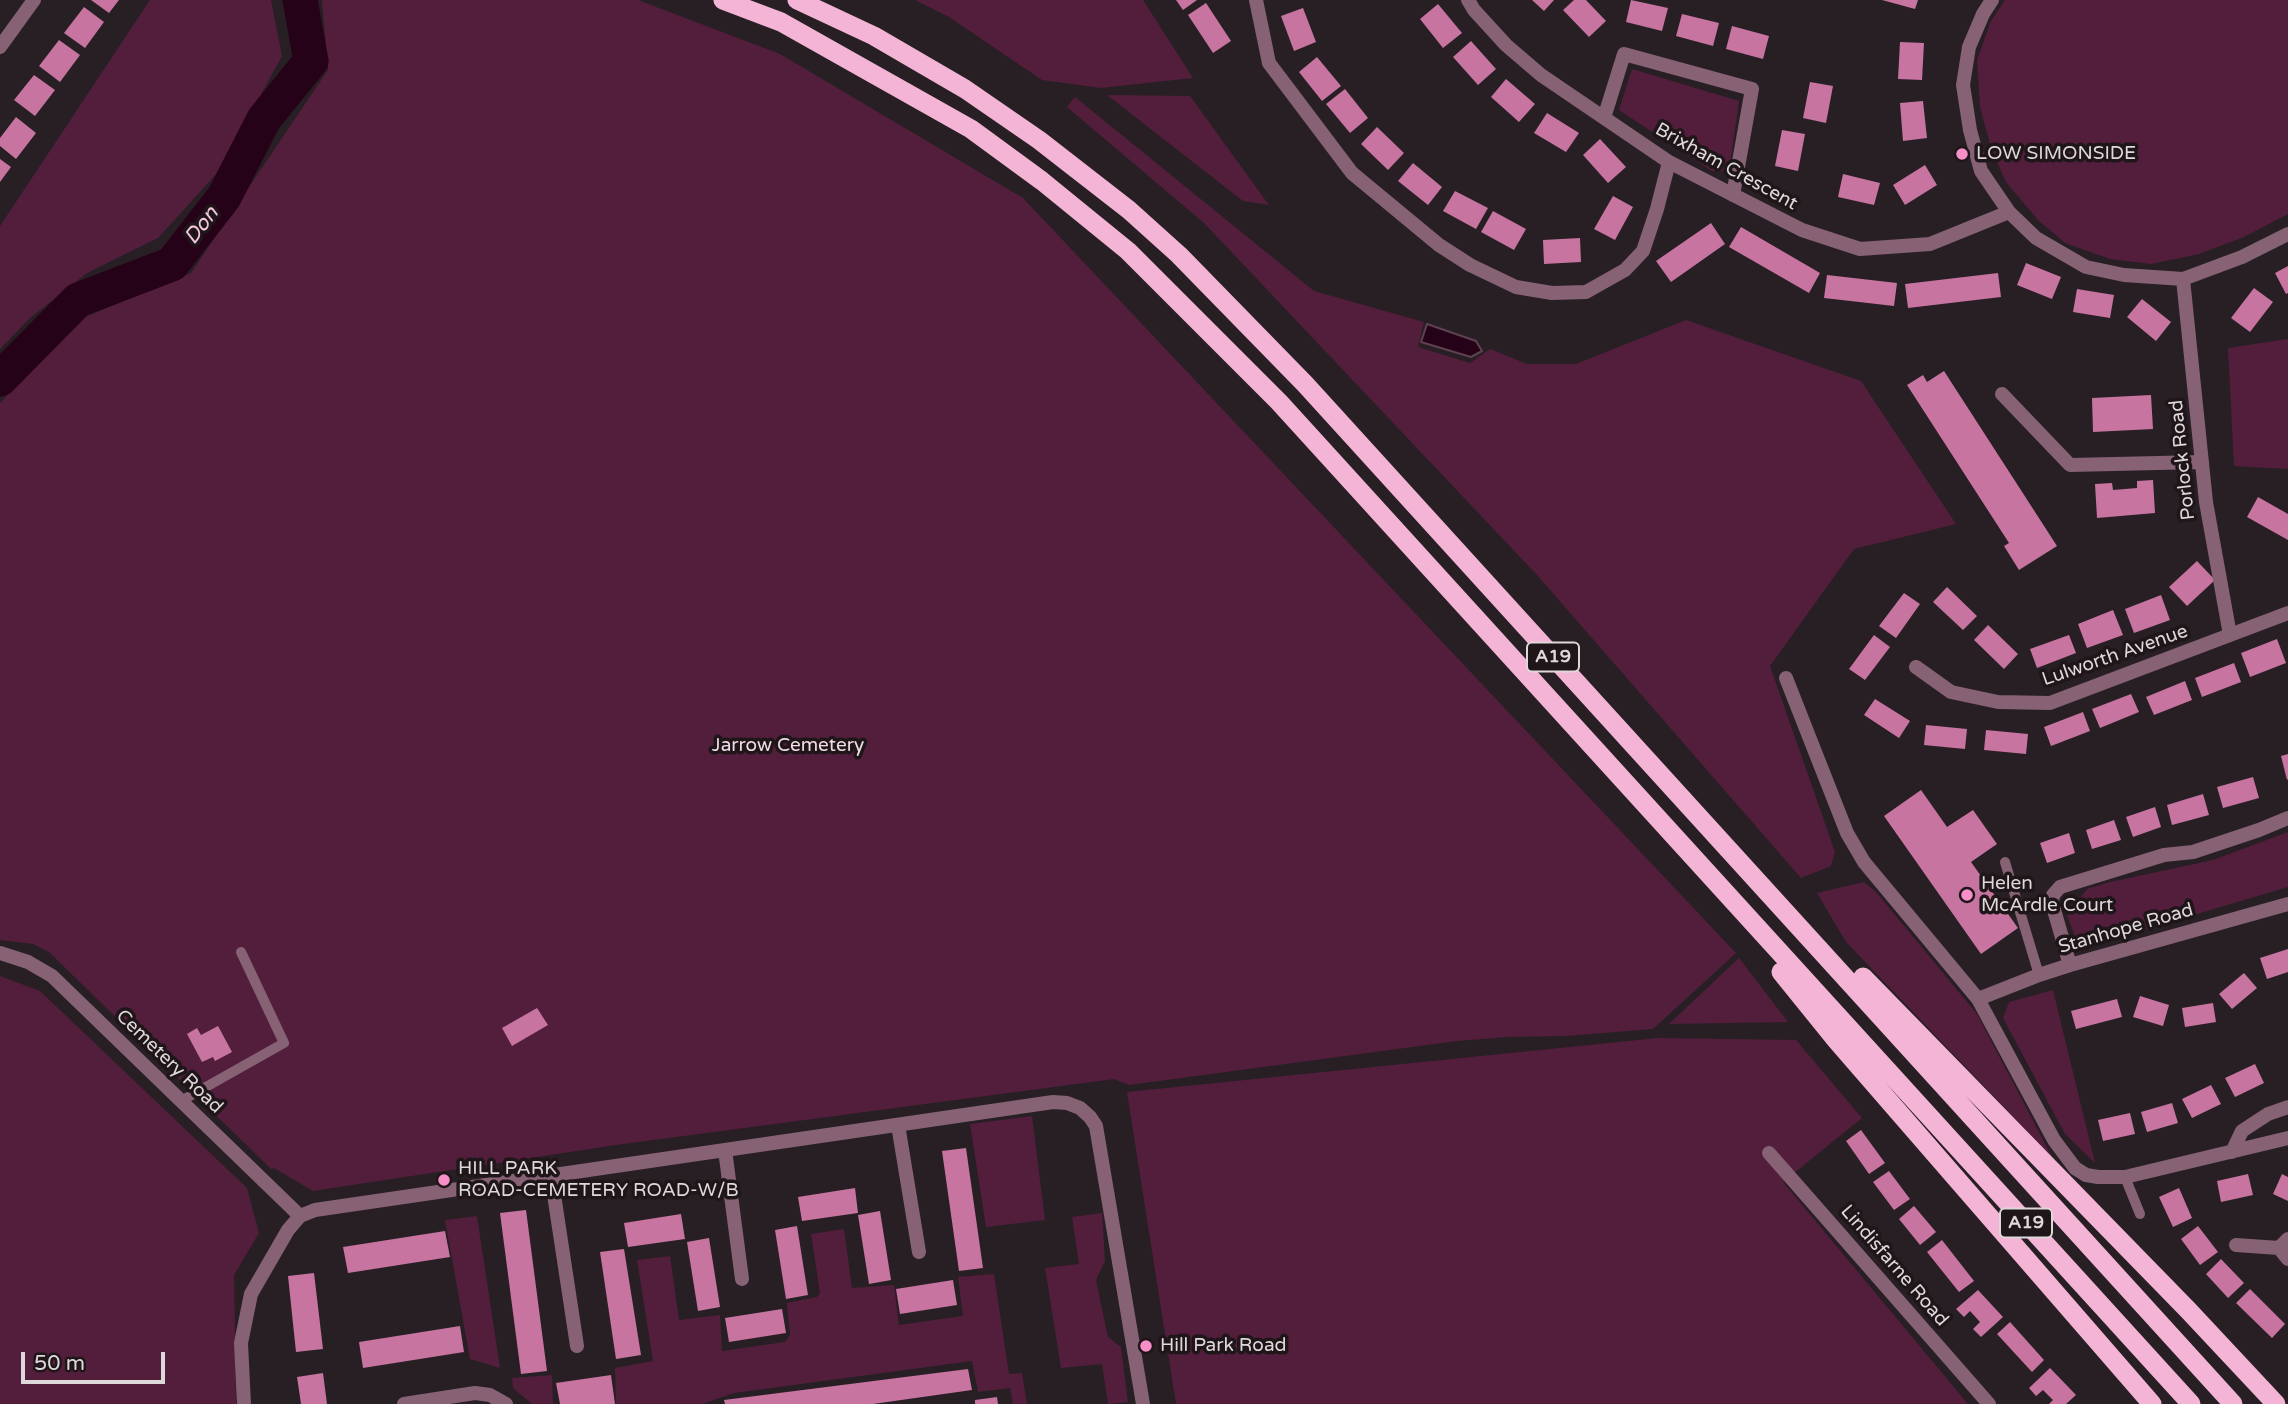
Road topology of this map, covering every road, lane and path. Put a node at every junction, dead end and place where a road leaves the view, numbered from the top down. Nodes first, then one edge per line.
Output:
1 (34, 0) edge
2 (723, 0) edge
3 (797, 0) edge
4 (1256, 0) edge
5 (1468, 0) edge
6 (1992, 0) edge
7 (0, 47) edge
8 (1604, 118) junction
9 (1669, 162) junction
10 (1733, 195) junction
11 (2009, 212) junction
12 (2288, 234) edge
13 (2183, 279) junction
14 (2002, 394) dead end
15 (2202, 462) junction
16 (2288, 613) edge
17 (2230, 635) junction
18 (1916, 667) dead end
19 (1786, 678) dead end
20 (2288, 818) edge
21 (1727, 845) junction
22 (2005, 862) dead end
23 (1703, 869) junction
24 (2288, 904) edge
25 (241, 952) dead end
26 (0, 953) edge
27 (2070, 965) junction
28 (2039, 975) junction
29 (1978, 999) junction
30 (181, 1101) junction
31 (2288, 1107) edge
32 (898, 1125) junction
33 (2288, 1138) edge
34 (725, 1150) junction
35 (2232, 1152) junction
36 (1769, 1153) dead end
37 (551, 1175) junction
38 (2125, 1177) junction
39 (2140, 1214) dead end
40 (300, 1216) junction
41 (2236, 1245) dead end
42 (2285, 1249) edge
43 (919, 1252) dead end
44 (742, 1279) dead end
45 (577, 1346) dead end
46 (244, 1404) edge
47 (404, 1404) edge
48 (506, 1404) edge
49 (1143, 1404) edge
50 (1989, 1404) edge
51 (2152, 1404) edge
52 (2191, 1404) edge
53 (2233, 1404) edge
54 (2276, 1404) edge

1 - 7 street
2 - 23 highway, A19
3 - 21 highway, A19
4 - 9 street
5 - 8 street, Brixham Crescent
6 - 11 street
8 - 9 street, Brixham Crescent
8 - 10 street
9 - 10 street, Brixham Crescent
10 - 11 street, Brixham Crescent
11 - 13 street
12 - 13 street
13 - 15 street, Porlock Road
14 - 15 street
15 - 17 street, Porlock Road
16 - 17 street, Lulworth Avenue
17 - 18 street, Lulworth Avenue
19 - 29 street
20 - 27 street
21 - 53 highway, A19
21 - 54 highway
22 - 28 lane
23 - 51 highway
23 - 52 highway, A19
24 - 27 street, Stanhope Road
25 - 30 lane
26 - 30 street, Cemetery Road
27 - 28 street, Stanhope Road
28 - 29 street, Stanhope Road
29 - 38 street
30 - 40 street, Cemetery Road
31 - 35 street
32 - 34 street
32 - 43 street
32 - 49 street
33 - 35 street
34 - 37 street
34 - 44 street
35 - 38 street
36 - 50 street, Lindisfarne Road
37 - 40 street
37 - 45 street
38 - 39 lane
40 - 46 street
41 - 42 street
47 - 48 street

